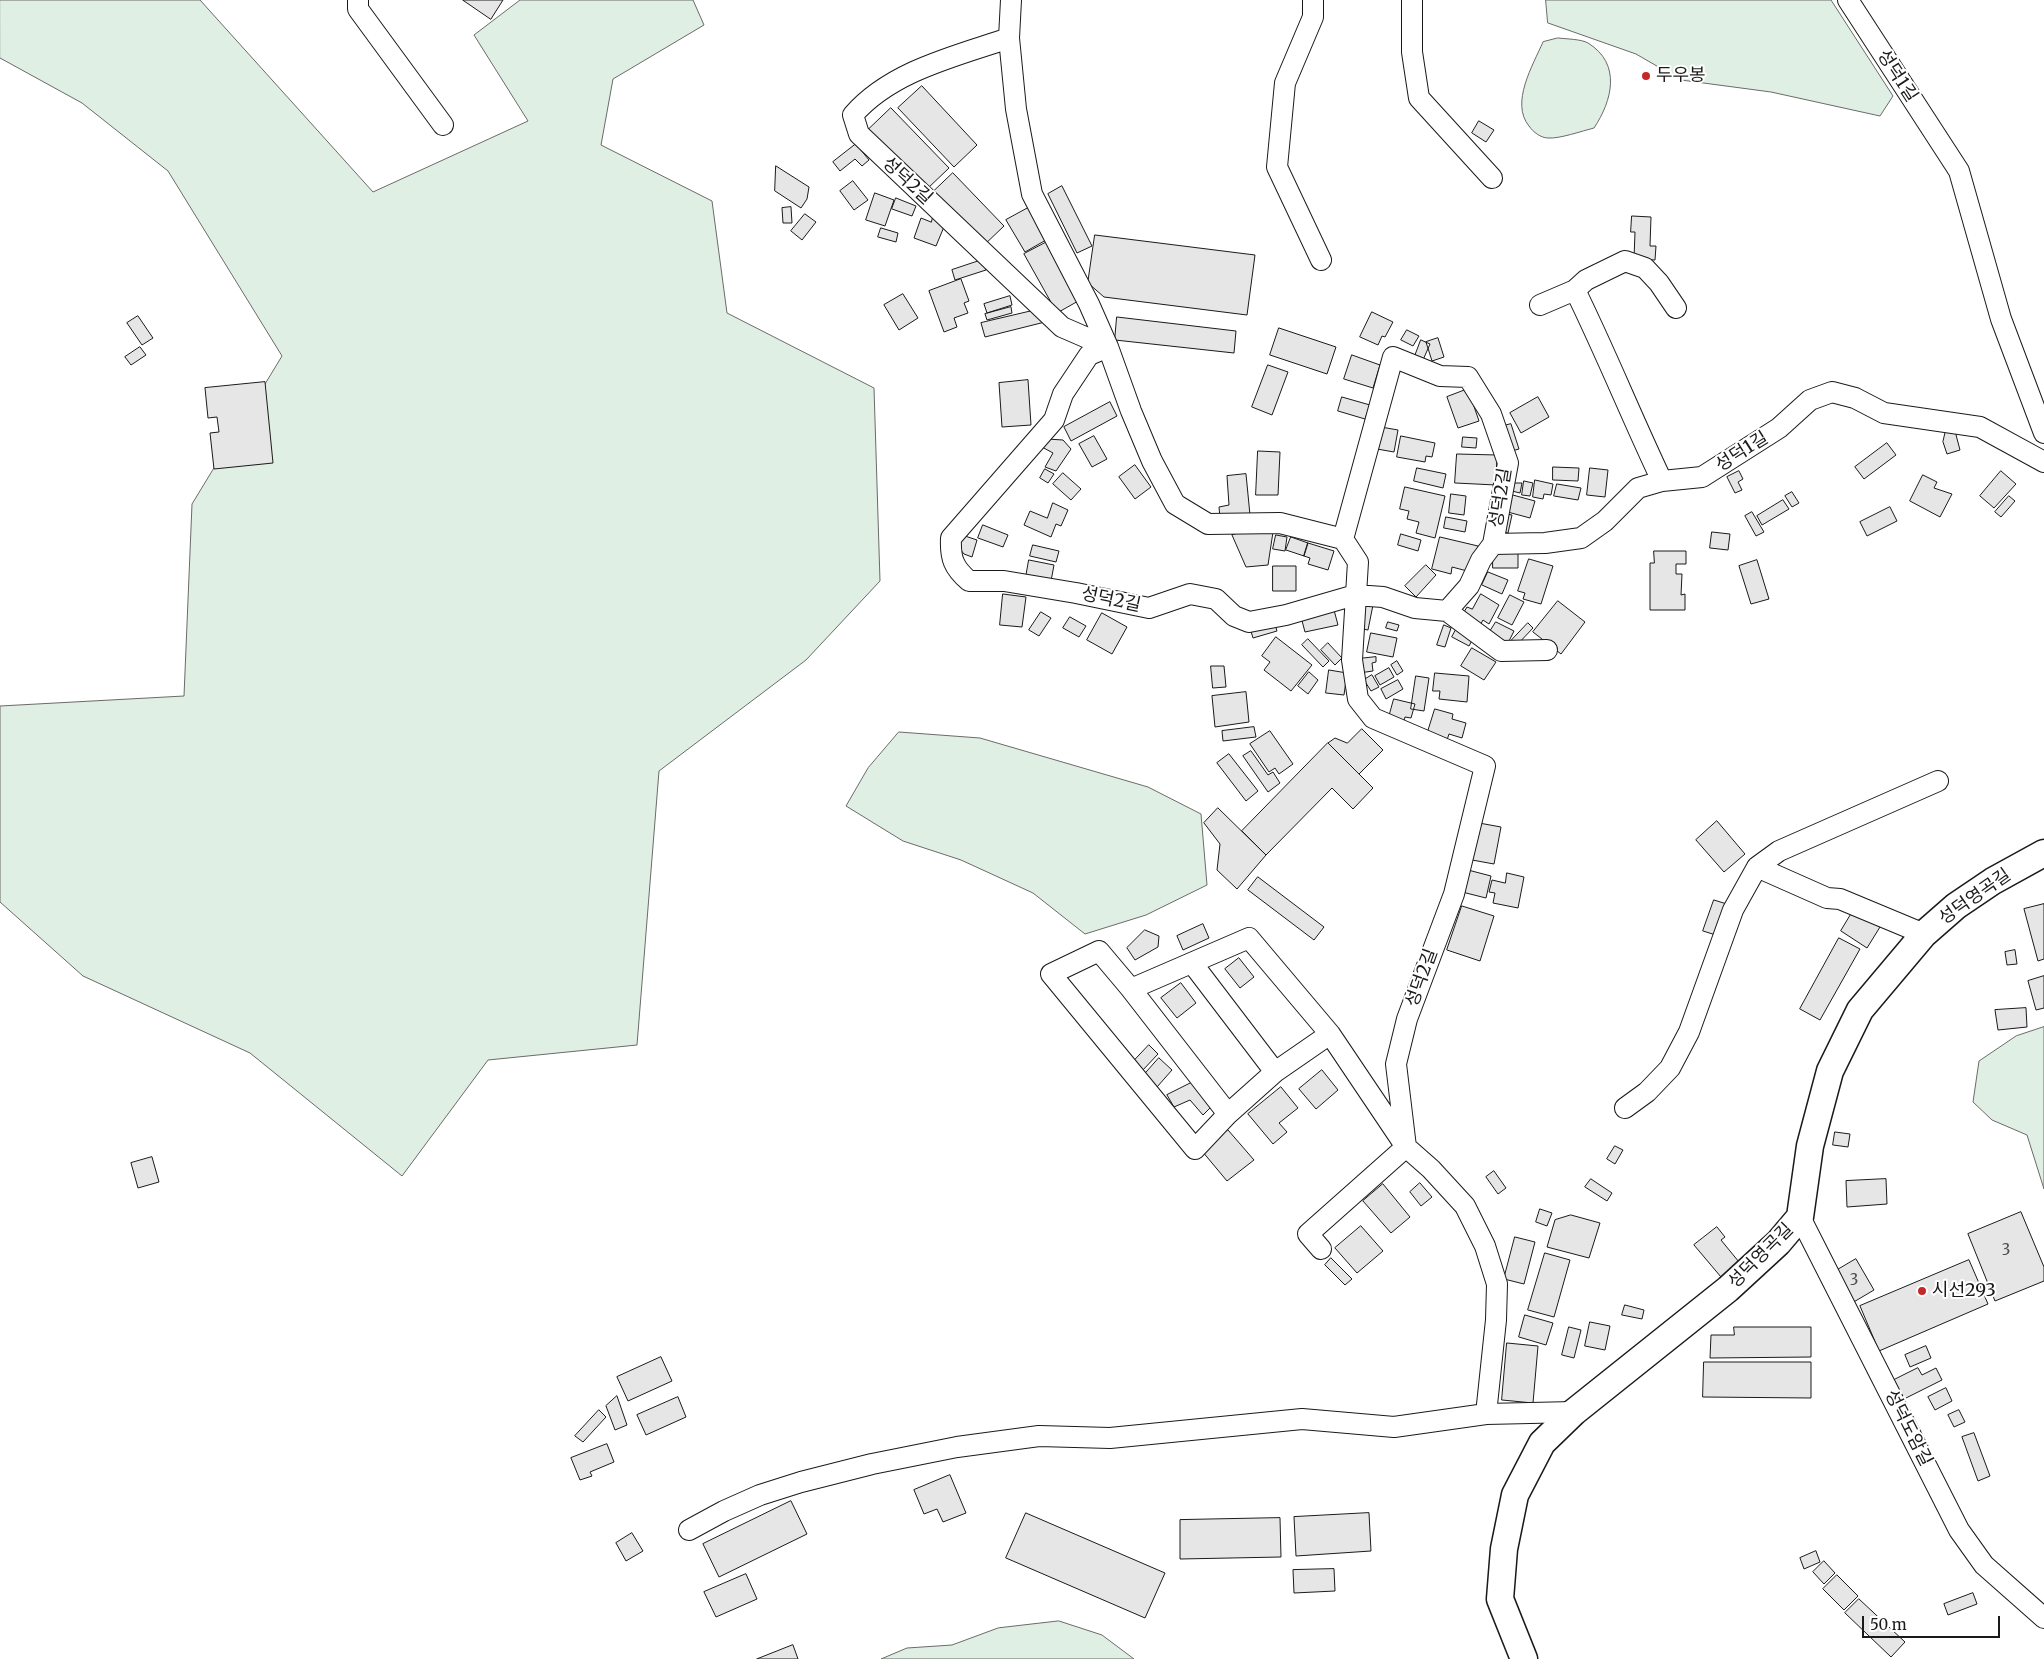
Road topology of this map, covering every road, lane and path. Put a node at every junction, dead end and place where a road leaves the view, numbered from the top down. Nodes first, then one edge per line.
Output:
1 (358, 0) edge
2 (1010, 0) edge
3 (1313, 0) edge
4 (1412, 0) edge
5 (1848, 0) edge
6 (1009, 38) junction
7 (444, 125) dead end
8 (1492, 178) dead end
9 (1321, 260) dead end
10 (1574, 290) junction
11 (1540, 305) dead end
12 (1676, 308) dead end
13 (1108, 347) junction
14 (2044, 433) edge
15 (2044, 462) edge
16 (1662, 481) junction
17 (1343, 539) junction
18 (1493, 544) junction
19 (1355, 595) junction
20 (1447, 610) junction
21 (1547, 650) dead end
22 (1938, 781) dead end
23 (2044, 853) edge
24 (1757, 866) junction
25 (1924, 934) junction
26 (1192, 963) junction
27 (1132, 989) junction
28 (1330, 1034) junction
29 (1275, 1072) junction
30 (1625, 1108) dead end
31 (1228, 1114) junction
32 (1406, 1147) junction
33 (1800, 1217) junction
34 (1321, 1249) dead end
35 (1574, 1412) junction
36 (1486, 1414) junction
37 (690, 1530) dead end
38 (2044, 1618) edge
39 (1524, 1659) edge

1 - 7 street
2 - 6 street
3 - 9 street
4 - 8 street
5 - 14 street, 성덕1길
6 - 13 street
6 - 13 street, 성덕2길
10 - 11 street
10 - 12 street
10 - 16 street
13 - 17 street
13 - 19 street, 성덕2길
15 - 16 street, 성덕1길
16 - 18 street, 성덕1길
17 - 18 street, 성덕2길
17 - 19 street, 성덕2길
18 - 20 street, 성덕2길
19 - 20 street, 성덕2길
19 - 32 street, 성덕2길
20 - 21 street
22 - 24 street
23 - 25 main road, 성덕영곡길
24 - 25 street
24 - 30 street
25 - 33 main road, 성덕영곡길
26 - 27 street
26 - 28 street
26 - 29 street
27 - 31 street
27 - 31 street
28 - 29 street
28 - 32 street
29 - 31 street
32 - 34 street
32 - 36 street
33 - 35 main road, 성덕영곡길
33 - 38 street, 성덕도암길
35 - 36 street
35 - 39 main road, 성덕영곡길
36 - 37 street

